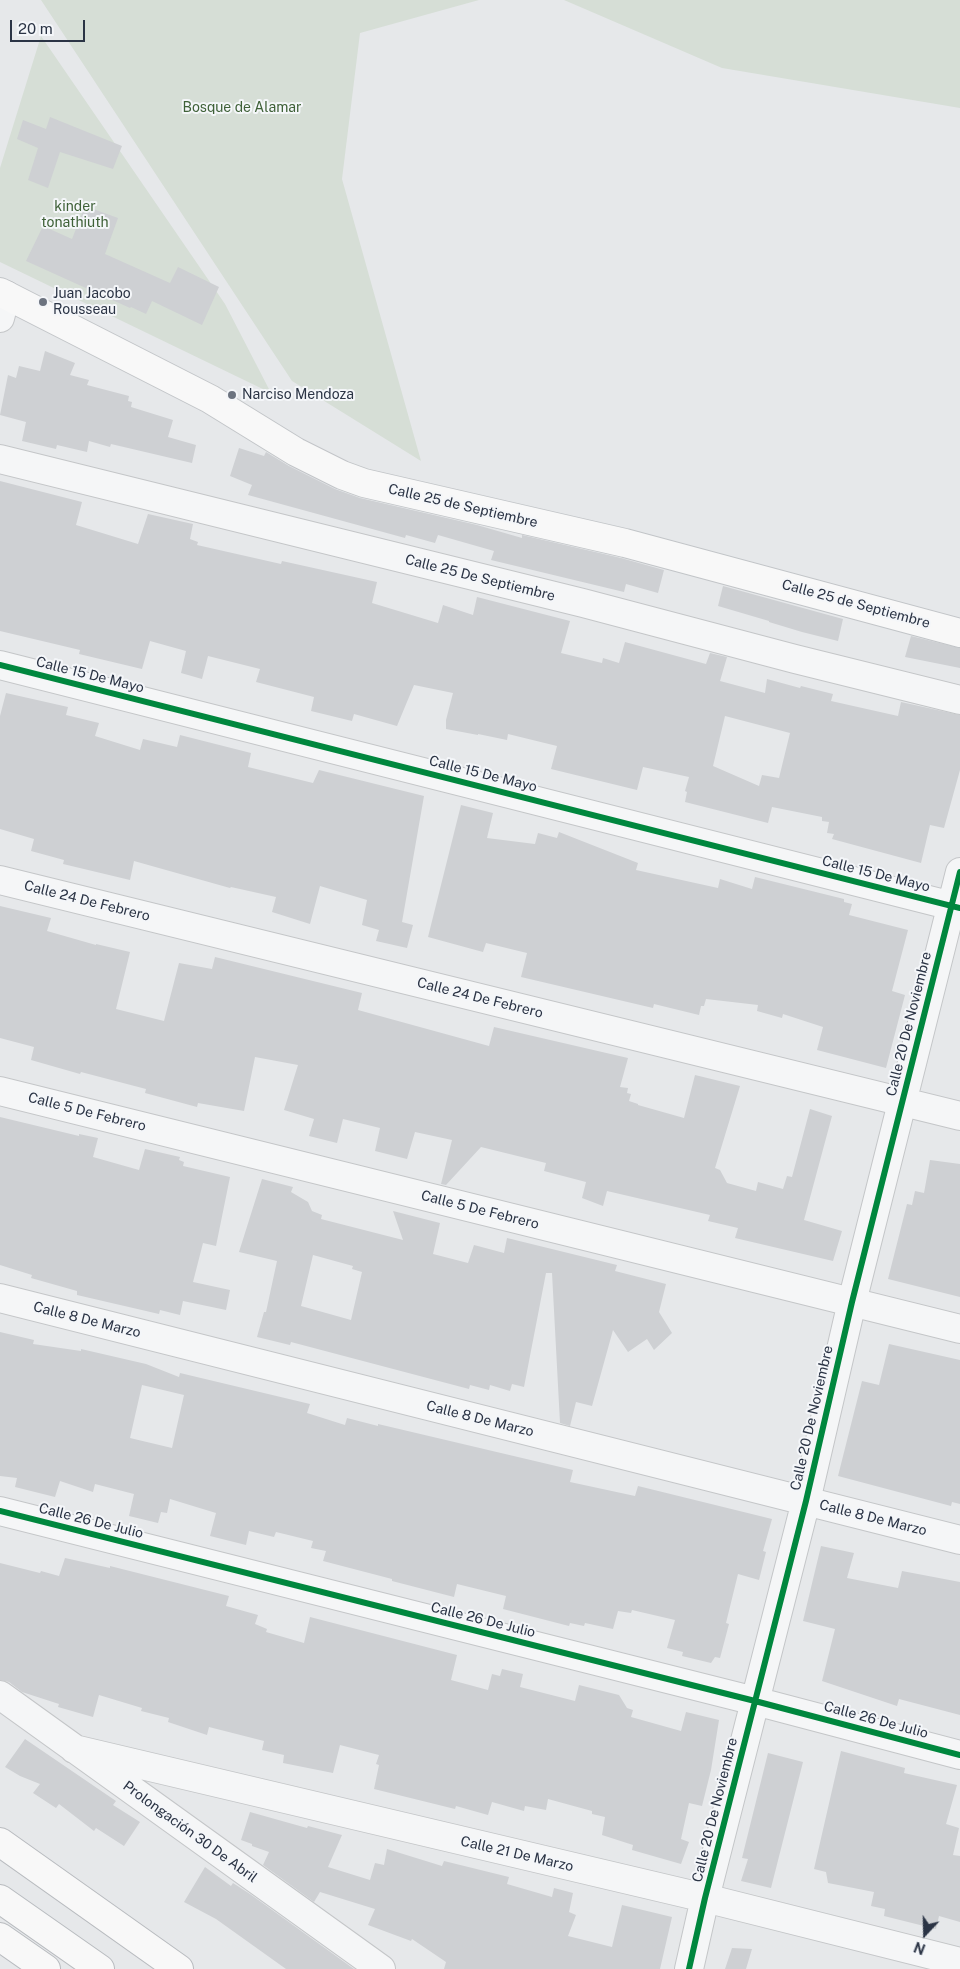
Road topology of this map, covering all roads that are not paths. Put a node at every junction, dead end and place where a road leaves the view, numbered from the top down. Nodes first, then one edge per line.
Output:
1 (2, 302) edge
2 (0, 459) edge
3 (960, 633) edge
4 (0, 665) edge
5 (960, 700) edge
6 (960, 872) edge
7 (0, 880) edge
8 (955, 907) edge
9 (0, 1091) edge
10 (904, 1102) junction
11 (960, 1116) edge
12 (0, 1298) edge
13 (852, 1302) junction
14 (960, 1329) edge
15 (806, 1501) junction
16 (0, 1511) edge
17 (960, 1540) edge
18 (0, 1695) edge
19 (755, 1701) junction
20 (74, 1749) junction
21 (960, 1755) edge
22 (0, 1842) edge
23 (705, 1898) junction
24 (0, 1899) edge
25 (0, 1937) edge
26 (960, 1962) edge
27 (46, 1969) edge
28 (100, 1969) edge
29 (179, 1969) edge
30 (381, 1969) edge
31 (689, 1969) edge

1 - 3 main road, Calle 25 de Septiembre
2 - 5 street, Calle 25 De Septiembre
4 - 8 street, Calle 15 De Mayo
6 - 8 street, Calle 20 De Noviembre
7 - 10 street, Calle 24 De Febrero
8 - 10 street, Calle 20 De Noviembre
9 - 13 street, Calle 5 De Febrero
10 - 11 street, Calle 24 De Febrero
10 - 13 street, Calle 20 De Noviembre
12 - 15 street, Calle 8 De Marzo
13 - 14 street, Calle 5 De Febrero
13 - 15 street, Calle 20 De Noviembre
15 - 17 street, Calle 8 De Marzo
15 - 19 street, Calle 20 De Noviembre
16 - 19 street, Calle 26 De Julio
18 - 20 street, Prolongación 30 De Abril
19 - 21 street, Calle 26 De Julio
19 - 23 street, Calle 20 De Noviembre
20 - 23 street, Calle 21 De Marzo
20 - 30 street, Prolongación 30 De Abril
22 - 29 main road
23 - 26 street, Calle 21 De Marzo
23 - 31 street, Calle 20 De Noviembre
24 - 28 main road
25 - 27 main road

